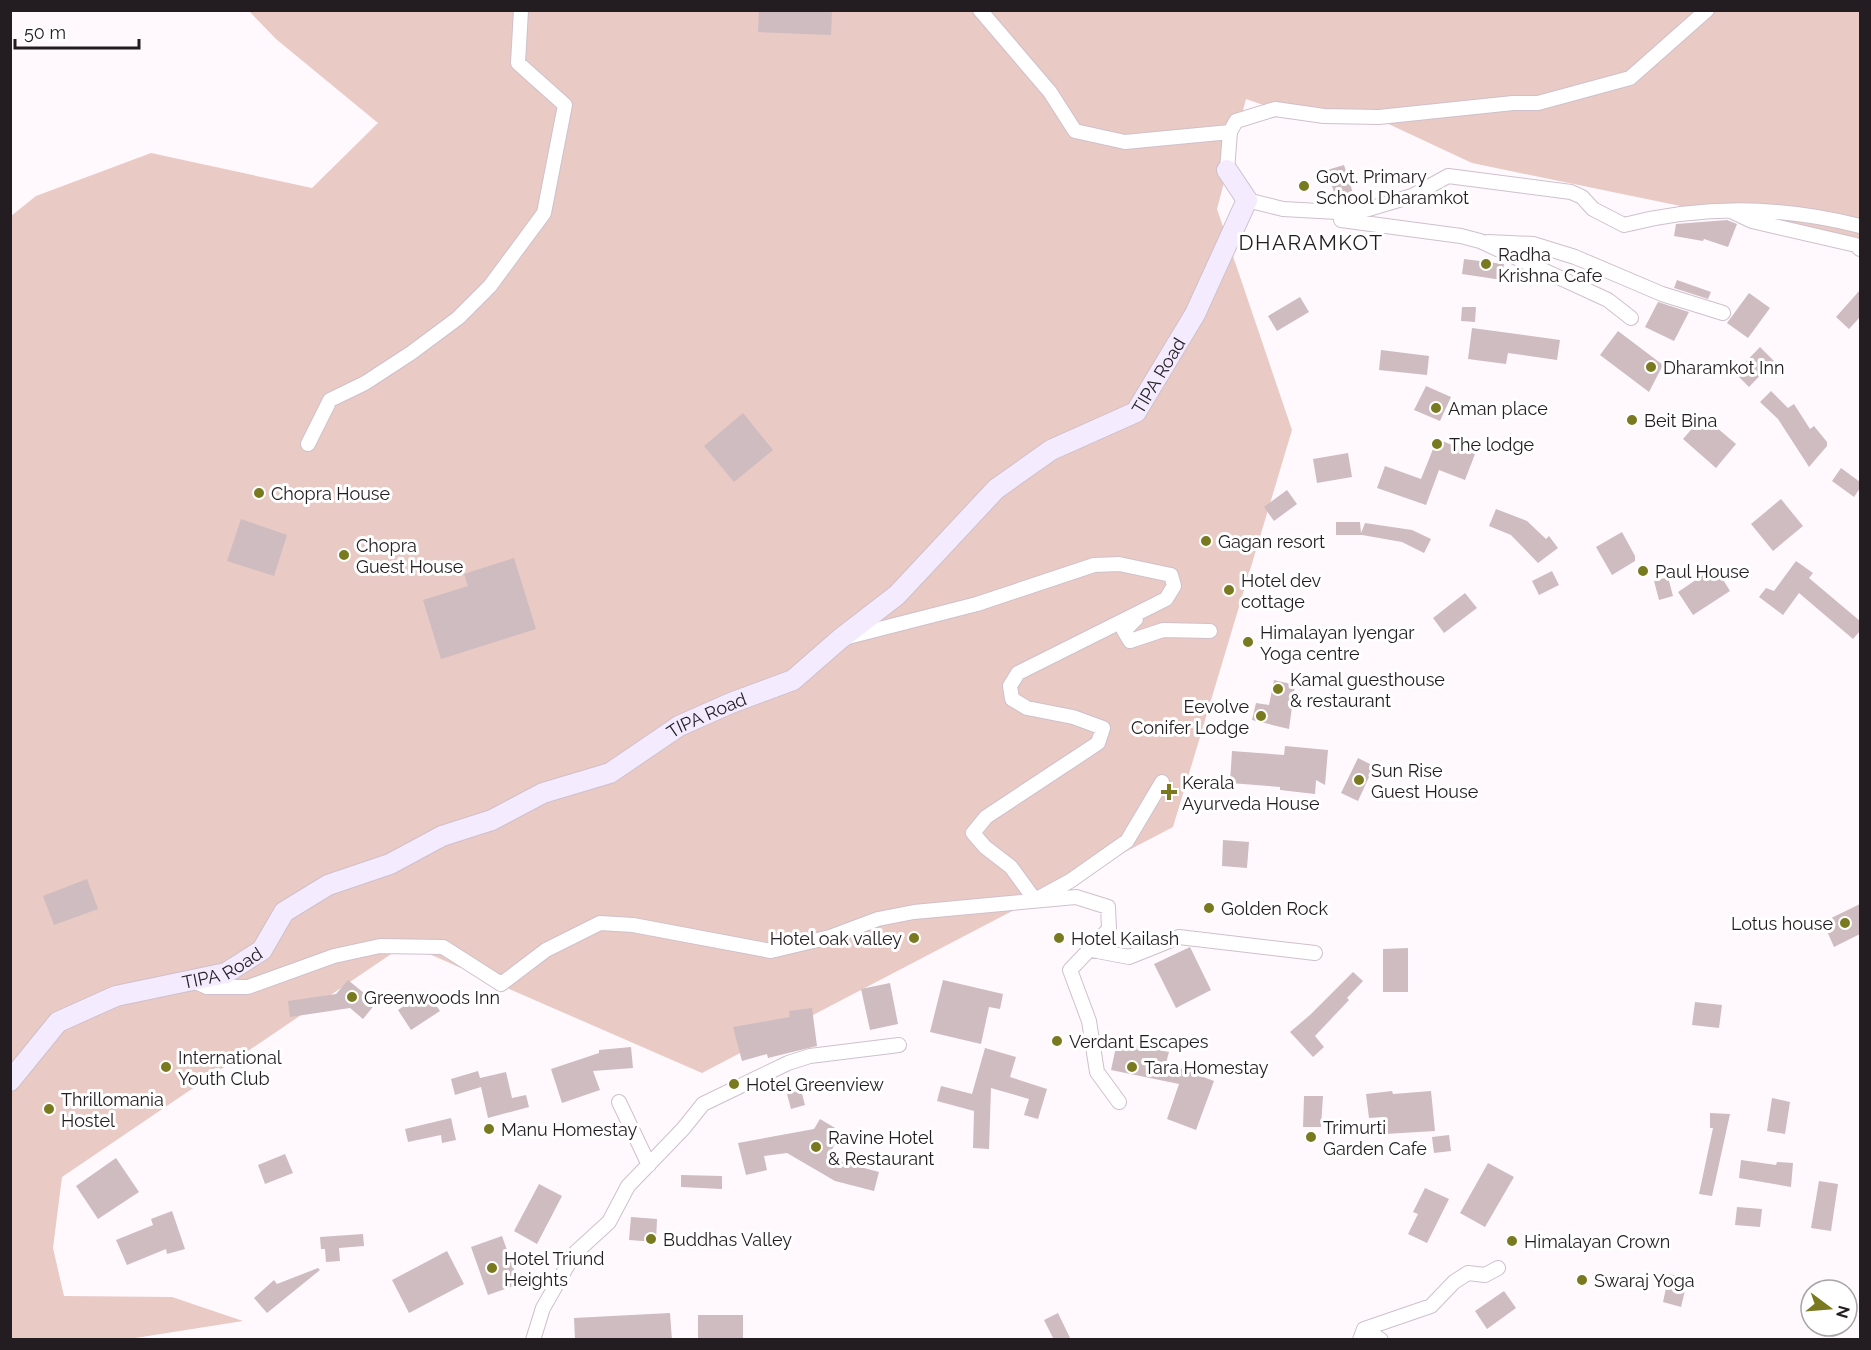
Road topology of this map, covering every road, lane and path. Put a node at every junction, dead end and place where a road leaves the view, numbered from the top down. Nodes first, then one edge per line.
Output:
1 (521, 10) edge
2 (980, 10) edge
3 (1707, 10) edge
4 (1230, 132) junction
5 (1227, 170) joint
6 (1247, 200) junction
7 (1729, 209) junction
8 (1283, 210) junction
9 (1860, 226) edge
10 (1480, 241) junction
11 (1860, 249) edge
12 (1723, 313) dead end
13 (1631, 318) dead end
14 (308, 444) dead end
15 (1145, 612) junction
16 (1210, 631) dead end
17 (840, 639) junction
18 (1162, 782) dead end
19 (1035, 900) junction
20 (1092, 950) junction
21 (1315, 953) dead end
22 (191, 980) junction
23 (899, 1045) dead end
24 (10, 1081) edge
25 (619, 1102) dead end
26 (1119, 1102) dead end
27 (649, 1165) junction
28 (1498, 1268) dead end
29 (1362, 1334) edge
30 (533, 1340) edge
31 (1381, 1340) edge

1 - 14 street
2 - 4 street
3 - 4 street
4 - 5 street
5 - 6 street
6 - 8 street
6 - 17 street, TIPA Road
7 - 8 street
7 - 9 street
7 - 11 street
8 - 10 street
10 - 12 street
10 - 13 street
15 - 16 street
15 - 17 street
15 - 19 street
17 - 22 street, TIPA Road
18 - 19 street
19 - 20 street
19 - 22 street
20 - 21 street
20 - 26 street
22 - 24 street, TIPA Road
23 - 27 street
25 - 27 street
27 - 30 street
28 - 29 street
29 - 31 street

